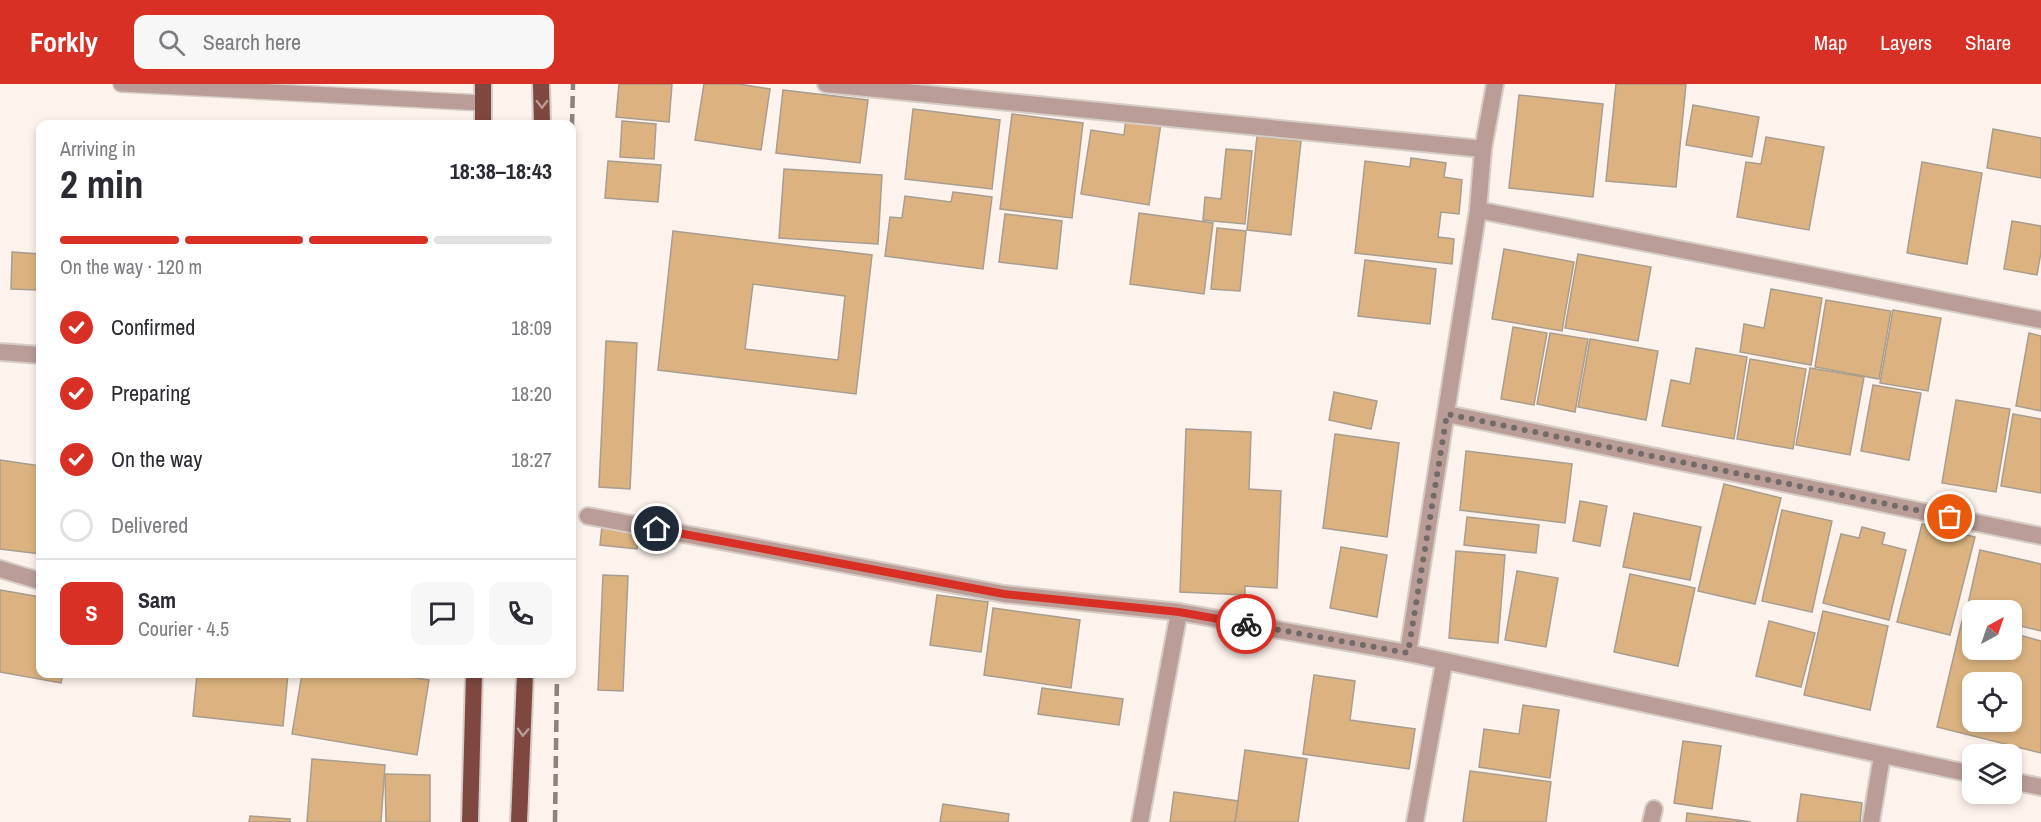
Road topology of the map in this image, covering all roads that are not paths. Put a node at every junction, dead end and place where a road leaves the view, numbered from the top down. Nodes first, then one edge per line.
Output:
1 (121, 84) edge
2 (483, 84) edge
3 (542, 84) edge
4 (826, 84) edge
5 (1495, 84) edge
6 (406, 91) edge
7 (483, 103) junction
8 (483, 120) edge
9 (542, 120) edge
10 (1482, 149) junction
11 (1478, 210) junction
12 (2041, 320) edge
13 (0, 352) edge
14 (36, 356) edge
15 (1447, 414) junction
16 (588, 516) dead end
17 (2041, 536) edge
18 (0, 569) edge
19 (36, 580) edge
20 (1179, 612) junction
21 (1408, 653) junction
22 (1444, 663) junction
23 (474, 678) edge
24 (525, 678) edge
25 (1882, 756) junction
26 (1962, 772) edge
27 (2022, 783) edge
28 (2041, 787) edge
29 (470, 822) edge
30 (519, 822) edge
31 (1140, 822) edge
32 (1415, 822) edge
33 (1871, 822) edge

1 - 6 lane
2 - 7 highway
3 -> 9 highway
4 - 10 street
5 - 10 street
6 - 7 lane
7 - 8 highway
10 - 11 street
11 - 12 street
11 - 15 street
13 - 14 street
15 - 17 street
15 - 21 street
16 - 20 street
18 - 19 street
20 - 21 street
20 - 31 street
21 - 22 street
22 - 25 street
22 - 32 street
23 - 29 highway
24 -> 30 highway
25 - 26 street
25 - 33 street
27 - 28 street

